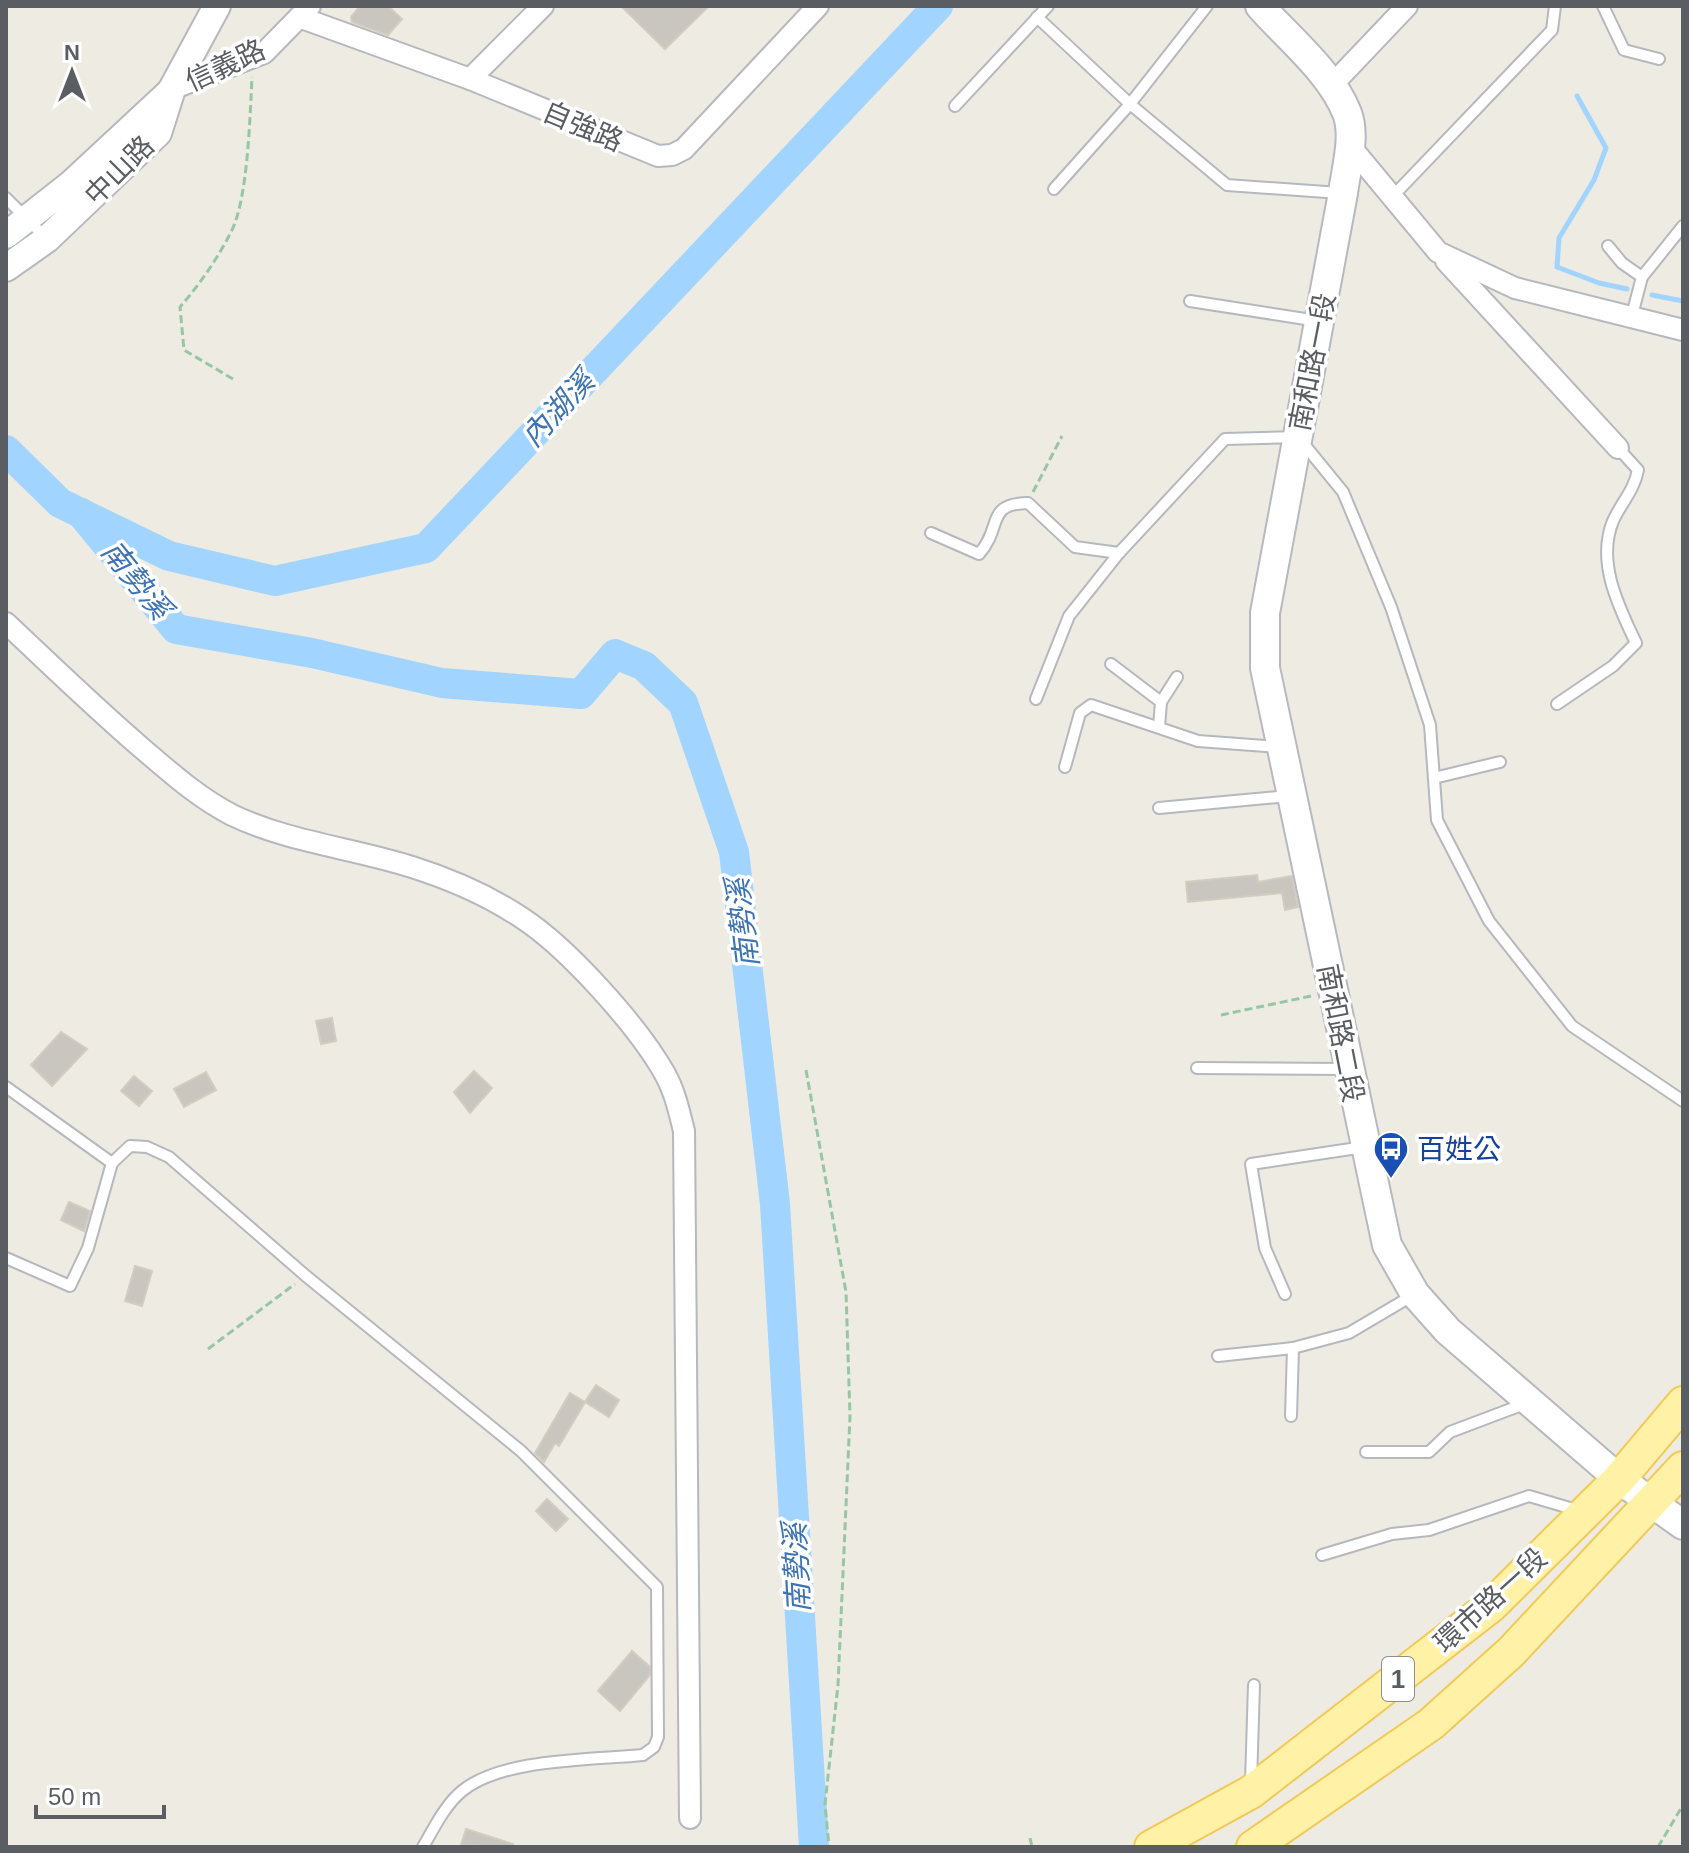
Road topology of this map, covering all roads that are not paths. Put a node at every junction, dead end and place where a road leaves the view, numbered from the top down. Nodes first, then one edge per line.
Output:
1 (217, 6) edge
2 (543, 6) edge
3 (818, 6) edge
4 (1048, 6) edge
5 (1207, 6) edge
6 (1260, 6) edge
7 (1407, 6) edge
8 (1555, 6) edge
9 (1603, 6) edge
10 (305, 12) edge
11 (1037, 17) junction
12 (1659, 59) dead end
13 (470, 79) junction
14 (1331, 86) junction
15 (172, 89) junction
16 (1130, 104) junction
17 (955, 106) dead end
18 (1350, 146) junction
19 (1054, 189) dead end
20 (1343, 193) junction
21 (1393, 196) junction
22 (6, 198) edge
23 (29, 219) junction
24 (1683, 226) edge
25 (6, 235) edge
26 (47, 239) junction
27 (1608, 246) dead end
28 (1438, 252) junction
29 (6, 268) edge
30 (1642, 277) junction
31 (1190, 301) dead end
32 (1631, 319) junction
33 (1320, 321) junction
34 (1683, 330) edge
35 (1298, 437) junction
36 (1618, 448) joint
37 (931, 533) dead end
38 (1119, 553) junction
39 (6, 623) edge
40 (1111, 664) dead end
41 (1177, 677) dead end
42 (1036, 699) dead end
43 (1161, 702) junction
44 (1557, 704) dead end
45 (1159, 727) junction
46 (1281, 747) junction
47 (1500, 762) dead end
48 (1065, 767) dead end
49 (1434, 778) junction
50 (1293, 796) junction
51 (1159, 808) dead end
52 (1197, 1068) dead end
53 (1348, 1069) junction
54 (6, 1087) edge
55 (1683, 1101) edge
56 (1365, 1146) junction
57 (112, 1163) junction
58 (6, 1258) edge
59 (1285, 1294) dead end
60 (1415, 1294) junction
61 (1293, 1348) junction
62 (1218, 1356) dead end
63 (1531, 1401) junction
64 (1683, 1403) edge
65 (1291, 1416) dead end
66 (1366, 1452) dead end
67 (1683, 1468) edge
68 (1619, 1479) junction
69 (1654, 1503) junction
70 (1585, 1513) junction
71 (1683, 1525) edge
72 (1322, 1555) dead end
73 (1254, 1685) dead end
74 (1251, 1792) junction
75 (690, 1818) dead end
76 (423, 1847) edge
77 (1151, 1847) edge
78 (1253, 1847) edge

1 - 15 street, 中山路
2 - 13 street
3 - 13 street, 自強路
4 - 11 lane
5 - 16 lane
6 - 14 main road, 南和路一段
7 - 14 street
8 - 21 lane
9 - 12 lane
10 - 13 street, 自強路
10 - 15 street, 信義路
11 - 16 lane
11 - 17 lane
14 - 18 main road, 南和路一段
15 - 23 street, 中山路
15 - 26 street, 中山路
16 - 19 lane
16 - 20 lane
18 - 20 main road, 南和路一段
18 - 21 street
20 - 33 main road, 南和路一段
21 - 28 street
22 - 23 lane
23 - 25 street, 中山路
23 - 26 lane
24 - 30 lane
26 - 29 street, 中山路
27 - 30 lane
28 - 32 street
28 - 36 street
30 - 32 lane
31 - 33 lane
32 - 34 street
33 - 35 main road, 南和路一段
35 - 38 lane
35 - 46 main road, 南和路一段
35 - 49 lane
36 - 44 lane
37 - 38 lane
38 - 42 lane
39 - 75 street
40 - 43 lane
41 - 43 lane
43 - 45 lane
45 - 46 lane
45 - 48 lane
46 - 50 main road, 南和路二段
47 - 49 lane
49 - 55 lane
50 - 51 lane
50 - 53 main road, 南和路二段
52 - 53 lane
53 - 56 main road, 南和路二段
54 - 57 lane
56 - 59 lane
56 - 60 main road, 南和路二段
57 - 58 lane
57 - 76 lane
60 - 61 lane
60 - 63 main road, 南和路二段
61 - 62 lane
61 - 65 lane
63 - 66 lane
63 - 68 main road, 南和路二段
64 - 68 main road, 環市路一段 / 1
67 - 69 main road, 環市路一段 / 1
68 - 69 main road, 南和路二段
68 - 70 main road, 環市路一段 / 1
69 - 71 main road, 南和路二段
69 - 78 main road, 環市路一段 / 1
70 - 72 lane
70 - 74 main road, 環市路一段 / 1
73 - 74 lane
74 - 77 main road, 環市路一段 / 1

